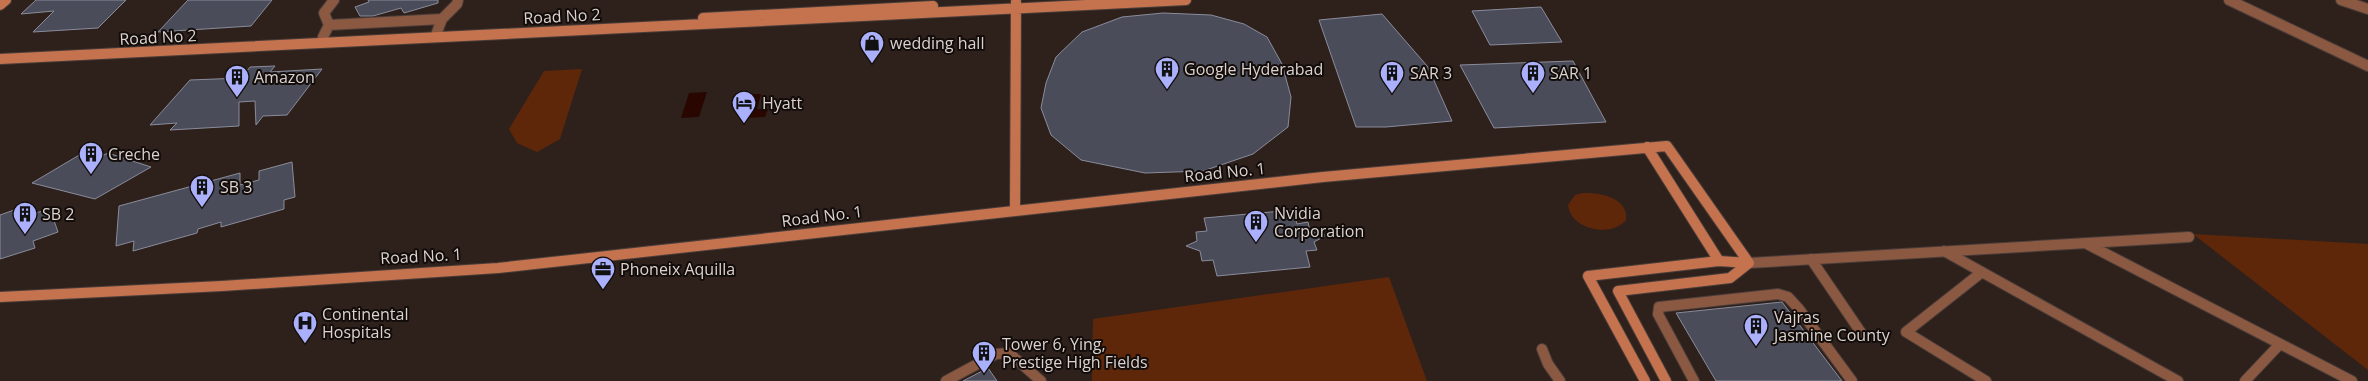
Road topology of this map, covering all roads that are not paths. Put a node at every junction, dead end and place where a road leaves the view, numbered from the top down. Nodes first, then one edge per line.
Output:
1 (6, 0) edge
2 (334, 0) edge
3 (458, 0) edge
4 (1060, 0) edge
5 (1186, 0) edge
6 (2229, 0) edge
7 (2341, 0) edge
8 (1016, 3) edge
9 (0, 5) edge
10 (2368, 8) edge
11 (442, 19) junction
12 (329, 25) junction
13 (437, 32) junction
14 (323, 38) junction
15 (0, 53) edge
16 (0, 59) edge
17 (2368, 66) edge
18 (1647, 147) junction
19 (1014, 211) junction
20 (2189, 237) dead end
21 (2086, 244) junction
22 (1943, 251) junction
23 (1811, 259) junction
24 (1719, 261) junction
25 (1749, 263) junction
26 (1982, 272) junction
27 (0, 297) edge
28 (1862, 334) dead end
29 (2280, 344) junction
30 (1542, 349) dead end
31 (946, 381) edge
32 (1042, 381) edge
33 (1560, 381) edge
34 (1645, 381) edge
35 (1666, 381) edge
36 (1694, 381) edge
37 (1852, 381) edge
38 (1986, 381) edge
39 (2178, 381) edge
40 (2245, 381) edge
41 (2352, 381) edge

1 - 9 street
2 - 12 street
3 - 11 street
4 - 8 street, Road No 2
5 - 8 street, Road No 2
6 - 17 street
7 - 10 street
8 - 13 street, Road No 2
8 - 16 street, Road No 2
8 - 19 street
11 - 12 street
11 - 13 street
12 - 14 street
13 - 14 street, Road No 2
14 - 15 street, Road No 2
18 - 19 street, Road No. 1
18 - 24 street
18 - 25 street, Road No. 1
19 - 27 street, Road No. 1
20 - 21 street
21 - 22 street
21 - 29 street
22 - 23 street
22 - 26 street
23 - 25 street
23 - 28 street
24 - 25 street
24 - 34 street
25 - 35 street
26 - 38 street
26 - 39 street
29 - 40 street
29 - 41 street
30 - 33 street
31 - 32 street
36 - 37 street

